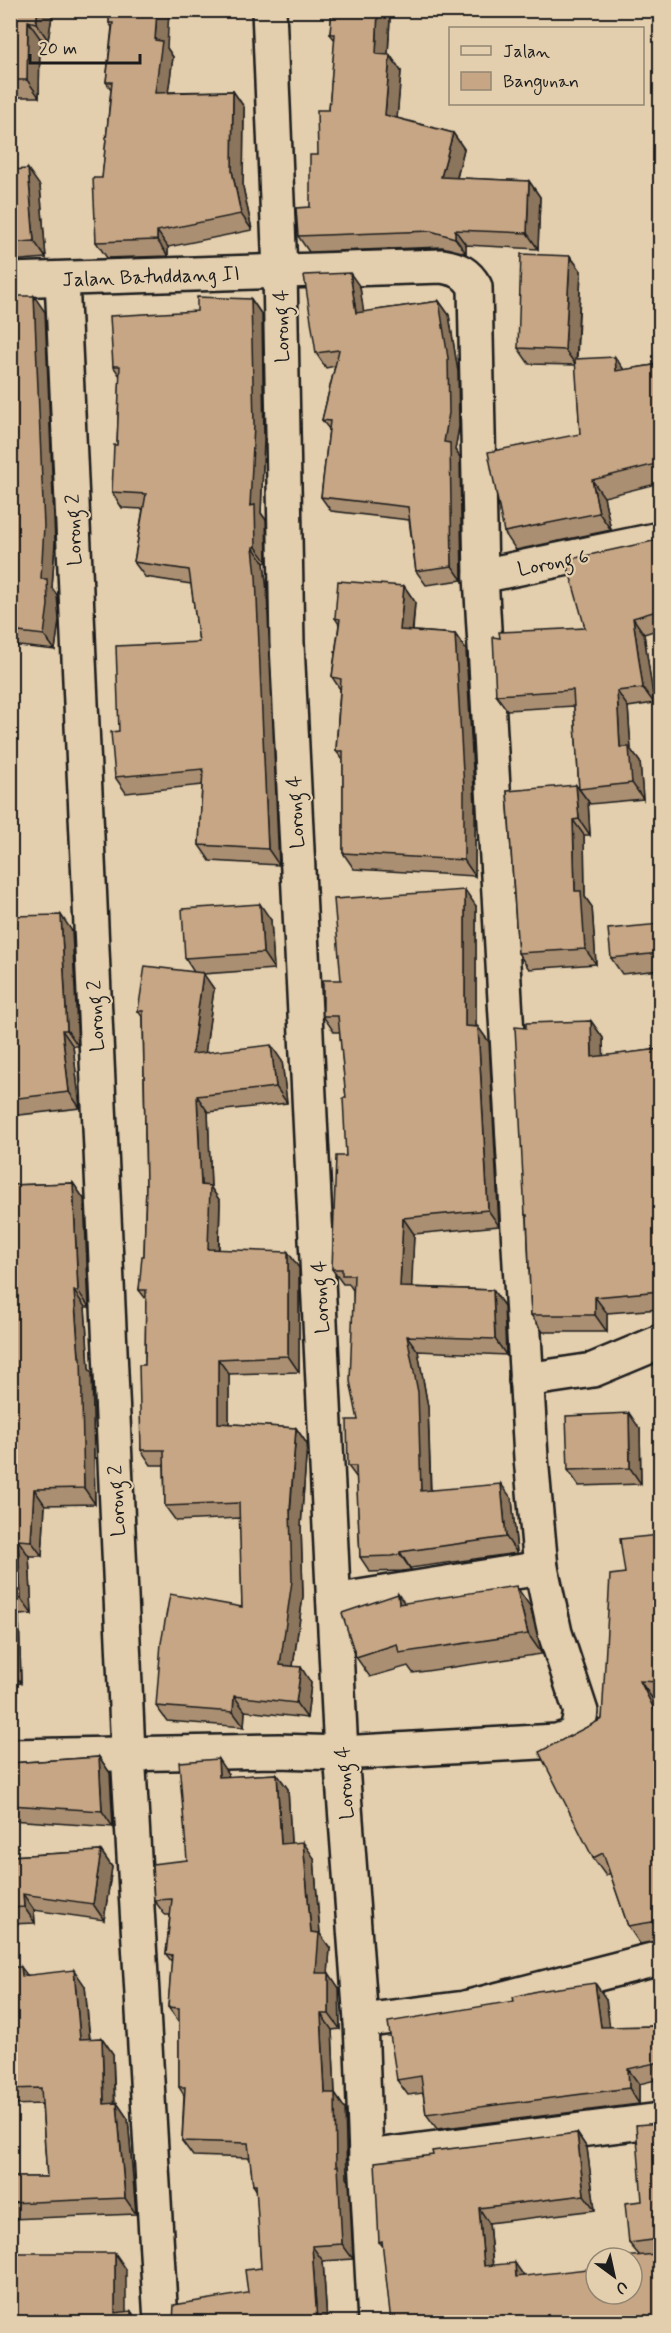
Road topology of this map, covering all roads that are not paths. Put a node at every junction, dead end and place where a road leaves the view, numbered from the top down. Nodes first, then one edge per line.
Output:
1 (269, 10) edge
2 (280, 271) junction
3 (62, 279) junction
4 (10, 280) edge
5 (660, 539) edge
6 (481, 576) junction
7 (660, 1342) edge
8 (526, 1380) junction
9 (541, 1568) junction
10 (334, 1601) junction
11 (128, 1752) junction
12 (341, 1753) junction
13 (10, 1756) edge
14 (660, 1958) edge
15 (361, 2021) junction
16 (660, 2121) edge
17 (366, 2157) junction
18 (161, 2322) edge
19 (375, 2322) edge

1 - 2 street, Lorong 4
2 - 3 street, Jalan Batuddang II
2 - 6 street, Jalan Batuddang II
2 - 10 street, Lorong 4
3 - 4 street, Jalan Batuddang II
3 - 11 street, Lorong 2
5 - 6 street, Lorong 6
6 - 8 street
7 - 8 street
8 - 9 street
9 - 10 street
9 - 12 street
10 - 12 street, Lorong 4
11 - 12 street
11 - 13 street
11 - 18 street, Lorong 2
12 - 15 street, Lorong 4
14 - 15 street
15 - 17 street, Lorong 4
16 - 17 street
17 - 19 street, Lorong 4

